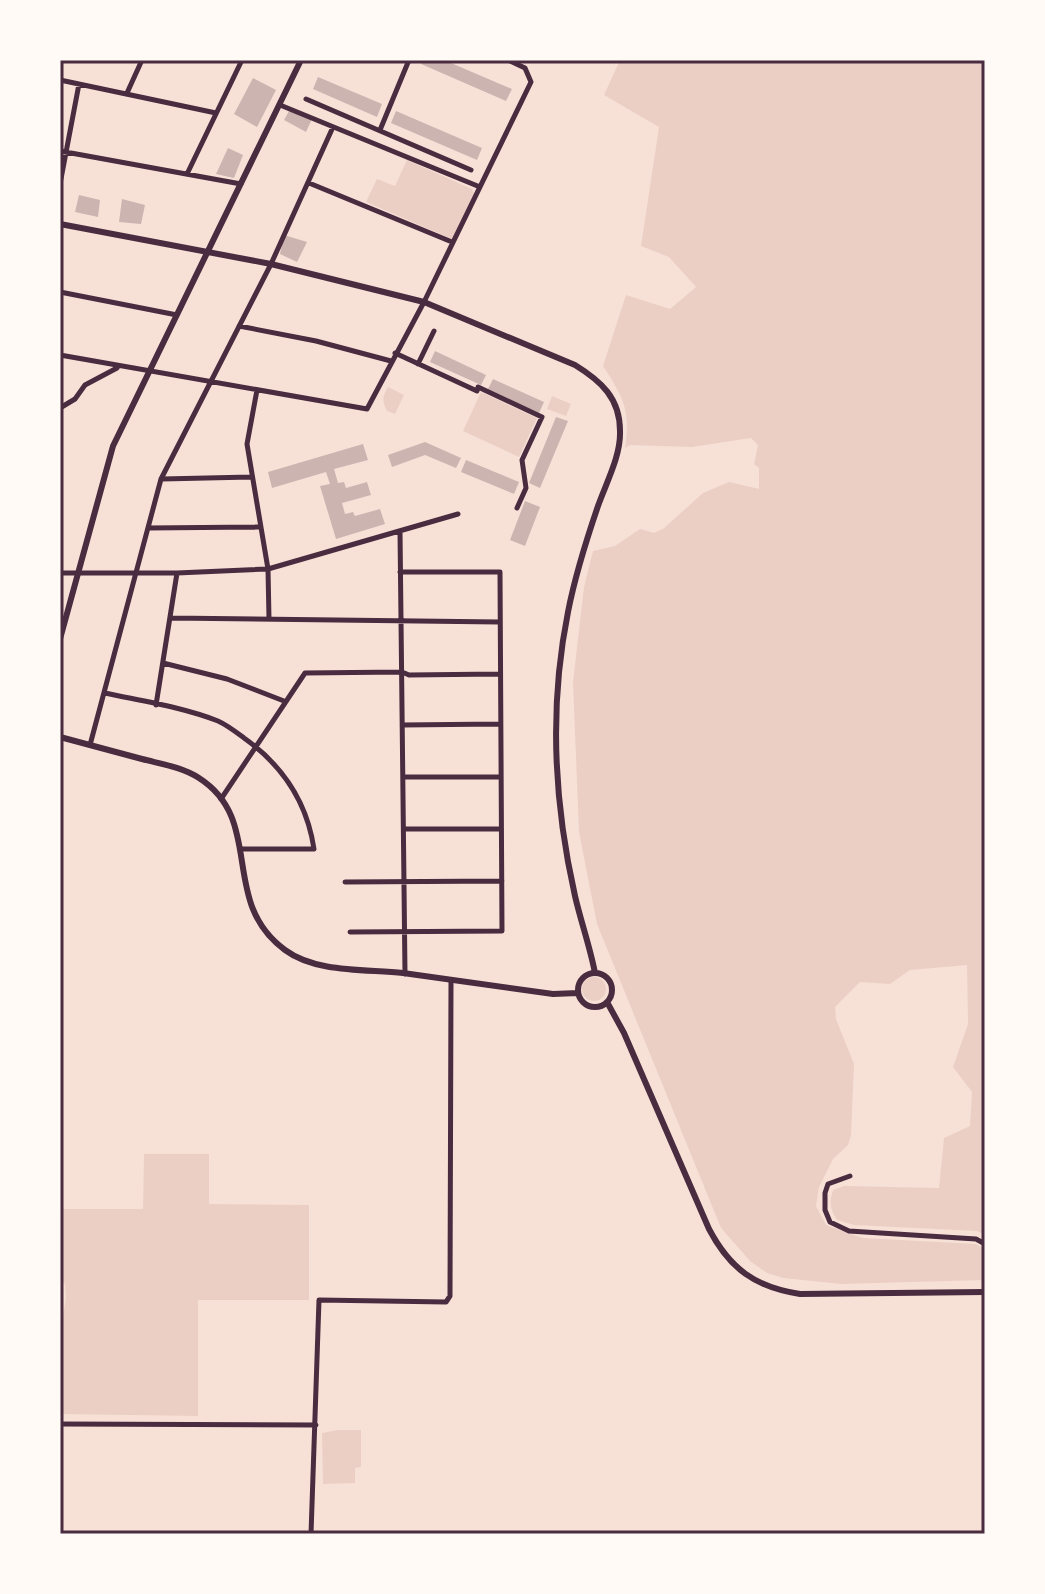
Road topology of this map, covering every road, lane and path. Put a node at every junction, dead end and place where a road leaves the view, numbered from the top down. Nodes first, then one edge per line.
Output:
1 (142, 60) edge
2 (242, 60) edge
3 (301, 60) edge
4 (409, 60) edge
5 (508, 60) edge
6 (60, 80) edge
7 (79, 84) junction
8 (127, 93) junction
9 (306, 99) dead end
10 (280, 105) junction
11 (216, 113) junction
12 (333, 127) junction
13 (380, 130) junction
14 (63, 152) edge
15 (471, 170) dead end
16 (187, 174) junction
17 (309, 183) junction
18 (60, 184) edge
19 (241, 184) junction
20 (480, 187) junction
21 (60, 224) edge
22 (452, 242) junction
23 (208, 251) junction
24 (271, 264) junction
25 (60, 292) edge
26 (424, 302) junction
27 (178, 315) junction
28 (239, 326) junction
29 (434, 331) dead end
30 (395, 353) junction
31 (60, 355) edge
32 (391, 361) junction
33 (418, 364) junction
34 (118, 367) junction
35 (149, 371) junction
36 (210, 382) junction
37 (257, 390) junction
38 (60, 408) edge
39 (251, 477) junction
40 (161, 479) junction
41 (517, 508) dead end
42 (458, 514) dead end
43 (261, 527) junction
44 (148, 528) junction
45 (400, 531) junction
46 (268, 569) junction
47 (400, 572) junction
48 (60, 573) edge
49 (177, 573) junction
50 (78, 574) junction
51 (134, 574) junction
52 (170, 618) junction
53 (269, 619) junction
54 (401, 620) junction
55 (499, 622) junction
56 (60, 639) edge
57 (163, 663) junction
58 (402, 672) junction
59 (499, 674) junction
60 (105, 693) junction
61 (284, 701) junction
62 (156, 705) junction
63 (499, 724) junction
64 (402, 725) junction
65 (60, 737) edge
66 (90, 745) junction
67 (256, 747) junction
68 (403, 777) junction
69 (500, 777) junction
70 (221, 799) junction
71 (404, 829) junction
72 (501, 829) junction
73 (241, 849) junction
74 (404, 881) junction
75 (502, 881) junction
76 (345, 882) dead end
77 (405, 931) junction
78 (350, 932) dead end
79 (595, 973) junction
80 (405, 974) junction
81 (451, 981) junction
82 (578, 993) junction
83 (607, 1002) junction
84 (850, 1176) dead end
85 (985, 1244) edge
86 (985, 1292) edge
87 (60, 1424) edge
88 (316, 1425) junction
89 (311, 1534) edge

1 - 8 street
2 - 11 street
3 - 10 street
4 - 13 street
5 - 20 street
6 - 7 street
7 - 8 street
7 - 14 street
8 - 11 street
9 - 13 street
10 - 12 street
10 - 19 street
11 - 16 street
12 - 17 street
12 - 20 street
13 - 15 street
14 - 16 street
14 - 18 street
16 - 19 street
17 - 22 street
17 - 24 street
19 - 23 street
20 - 22 street
21 - 23 street
22 - 26 street
23 - 24 street
23 - 27 street
24 - 26 street
24 - 28 street
25 - 27 street
26 - 30 street
26 - 79 street
27 - 35 street
28 - 32 street
28 - 36 street
29 - 33 street
30 - 32 street
30 - 33 street
31 - 34 street
32 - 37 street
33 - 41 street
34 - 35 street
34 - 38 street
35 - 36 street
35 - 50 street
36 - 37 street
36 - 40 street
37 - 39 street
39 - 40 street
39 - 43 street
40 - 44 street
42 - 45 street
43 - 44 street
43 - 46 street
44 - 51 street
45 - 46 street
45 - 47 street
46 - 49 street
46 - 53 street
47 - 54 street
47 - 55 street
48 - 50 street
49 - 51 street
49 - 52 street
50 - 51 street
50 - 56 street
51 - 60 street
52 - 53 street
52 - 57 street
53 - 54 street
54 - 55 street
54 - 58 street
55 - 59 street
57 - 61 street
57 - 62 street
58 - 59 street
58 - 61 street
58 - 64 street
59 - 63 street
60 - 62 street
60 - 66 street
61 - 67 street
62 - 67 street
63 - 64 street
63 - 69 street
64 - 68 street
65 - 66 street
66 - 70 street
67 - 70 street
67 - 73 street
68 - 69 street
68 - 71 street
69 - 72 street
70 - 73 street
71 - 72 street
71 - 74 street
72 - 75 street
73 - 80 street
74 - 75 street
74 - 76 street
74 - 77 street
75 - 77 street
77 - 78 street
77 - 80 street
79 - 82 street
79 - 83 street
80 - 81 street
81 - 82 street
81 - 88 street
82 - 83 street
83 - 86 street
84 - 85 street
87 - 88 street
88 - 89 street

